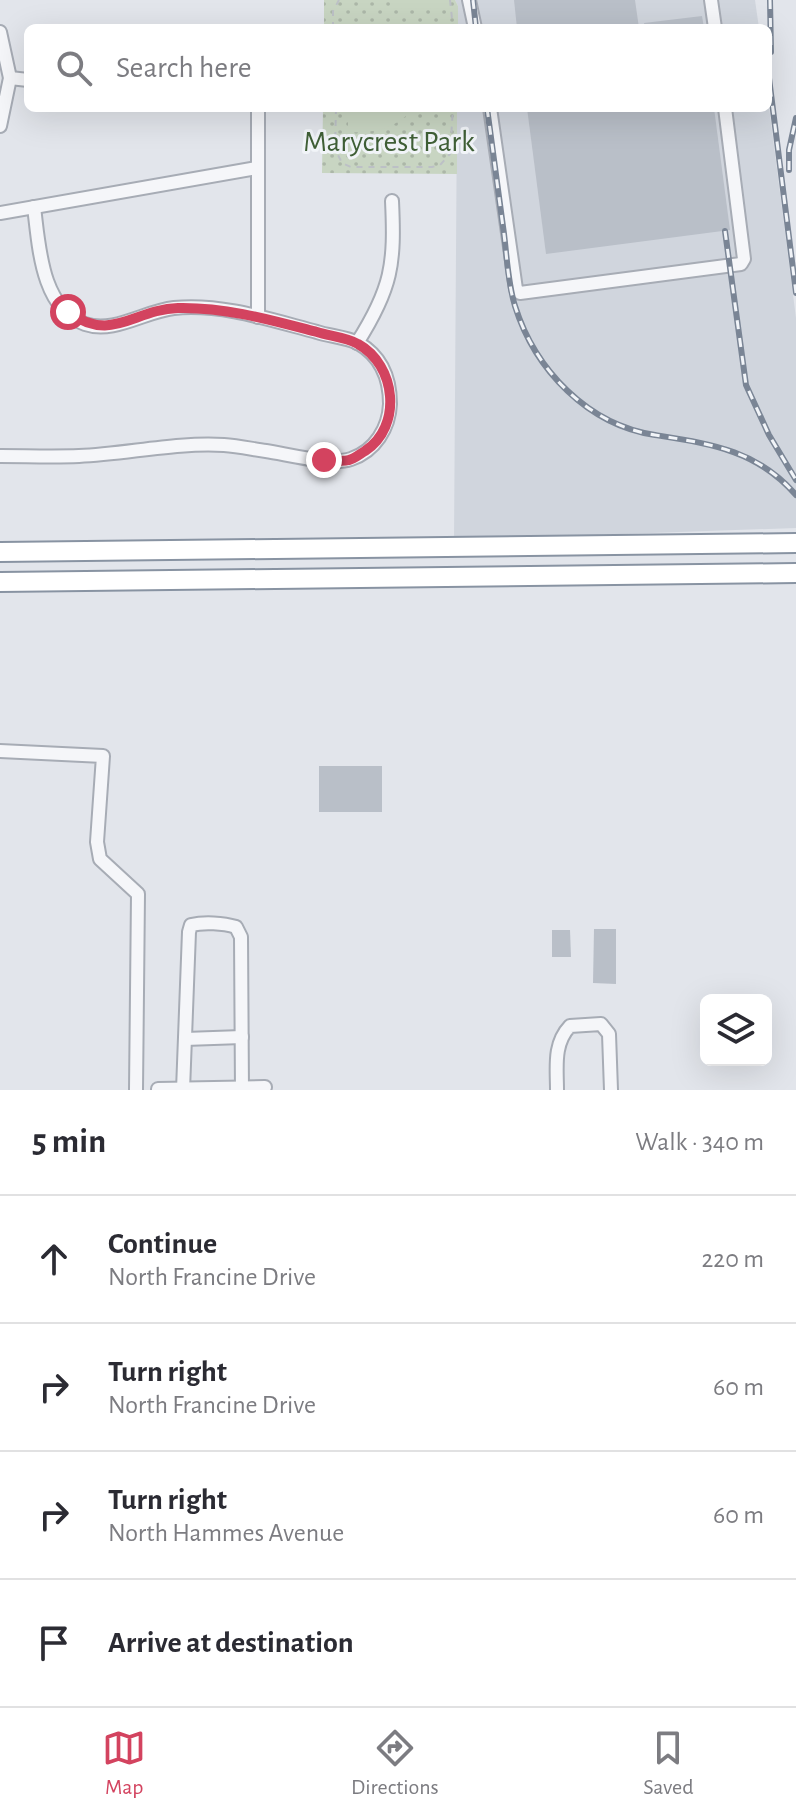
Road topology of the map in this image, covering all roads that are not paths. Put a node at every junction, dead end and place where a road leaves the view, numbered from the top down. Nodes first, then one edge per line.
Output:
1 (469, 0) edge
2 (711, 0) edge
3 (474, 24) edge
4 (714, 24) edge
5 (0, 32) edge
6 (10, 78) junction
7 (24, 80) edge
8 (258, 112) edge
9 (491, 112) edge
10 (726, 112) edge
11 (0, 126) edge
12 (257, 168) junction
13 (392, 201) dead end
14 (34, 207) junction
15 (0, 213) edge
16 (258, 317) junction
17 (357, 343) junction
18 (0, 456) edge
19 (796, 543) edge
20 (0, 552) edge
21 (796, 573) edge
22 (0, 582) edge
23 (0, 751) edge
24 (242, 1037) junction
25 (185, 1039) junction
26 (265, 1087) dead end
27 (158, 1089) edge
28 (183, 1089) edge
29 (242, 1089) edge
30 (136, 1090) edge
31 (557, 1090) edge
32 (611, 1090) edge

1 - 3 street
2 - 4 street
5 - 6 street
6 - 7 street
6 - 11 street
8 - 12 street
9 - 10 street
12 - 14 street
12 - 16 street
13 - 17 street
14 - 15 street
14 - 16 street
16 - 17 street
17 - 18 street
19 - 20 highway
21 - 22 highway
23 - 30 street
24 - 25 street
24 - 25 street
24 - 29 street
25 - 28 street
26 - 29 street
27 - 28 street
28 - 29 street
31 - 32 street

